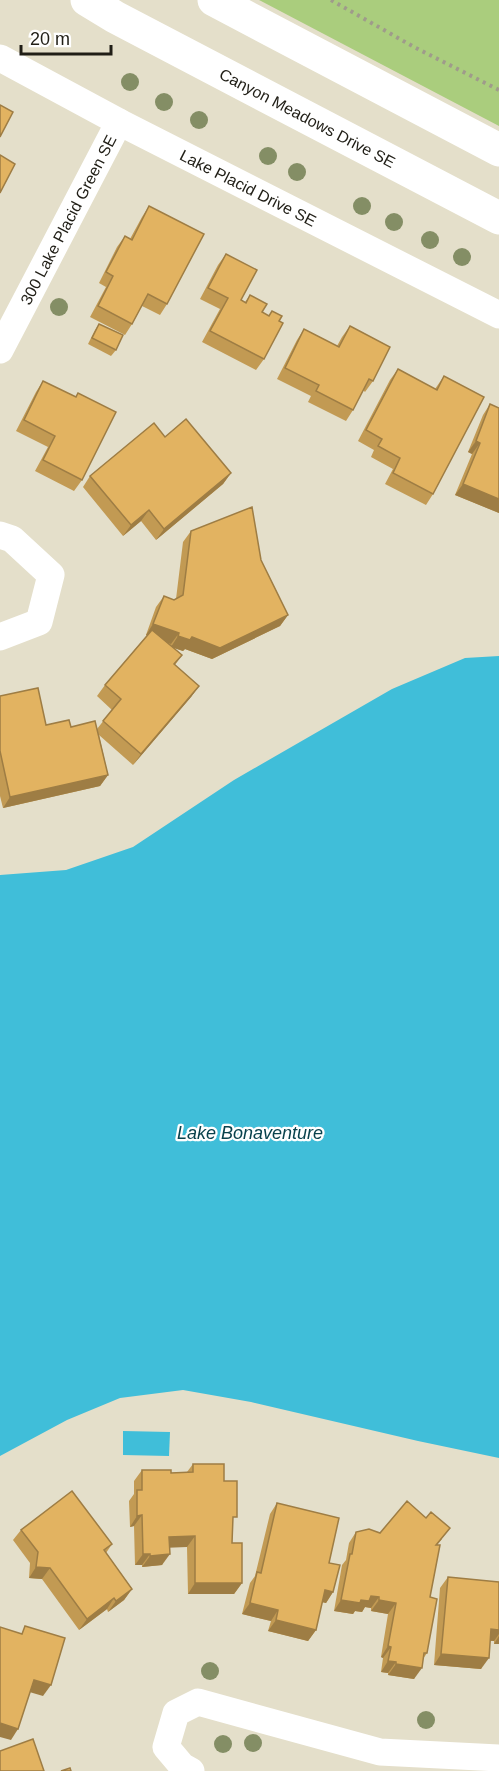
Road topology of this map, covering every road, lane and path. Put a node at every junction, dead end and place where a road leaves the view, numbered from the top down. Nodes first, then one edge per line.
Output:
1 (87, 0) edge
2 (214, 0) edge
3 (331, 0) edge
4 (0, 58) edge
5 (499, 90) edge
6 (119, 122) junction
7 (499, 150) edge
8 (499, 218) edge
9 (499, 315) edge
10 (0, 350) edge
11 (0, 535) edge
12 (0, 637) edge
13 (499, 1758) edge
14 (376, 1762) edge
15 (191, 1771) edge

1 - 8 main road, Canyon Meadows Drive SE
2 - 7 main road
3 - 5 path
4 - 6 street, Lake Placid Drive SE
6 - 9 street, Lake Placid Drive SE
6 - 10 street, 300 Lake Placid Green SE
11 - 12 street
13 - 14 street
14 - 15 street

